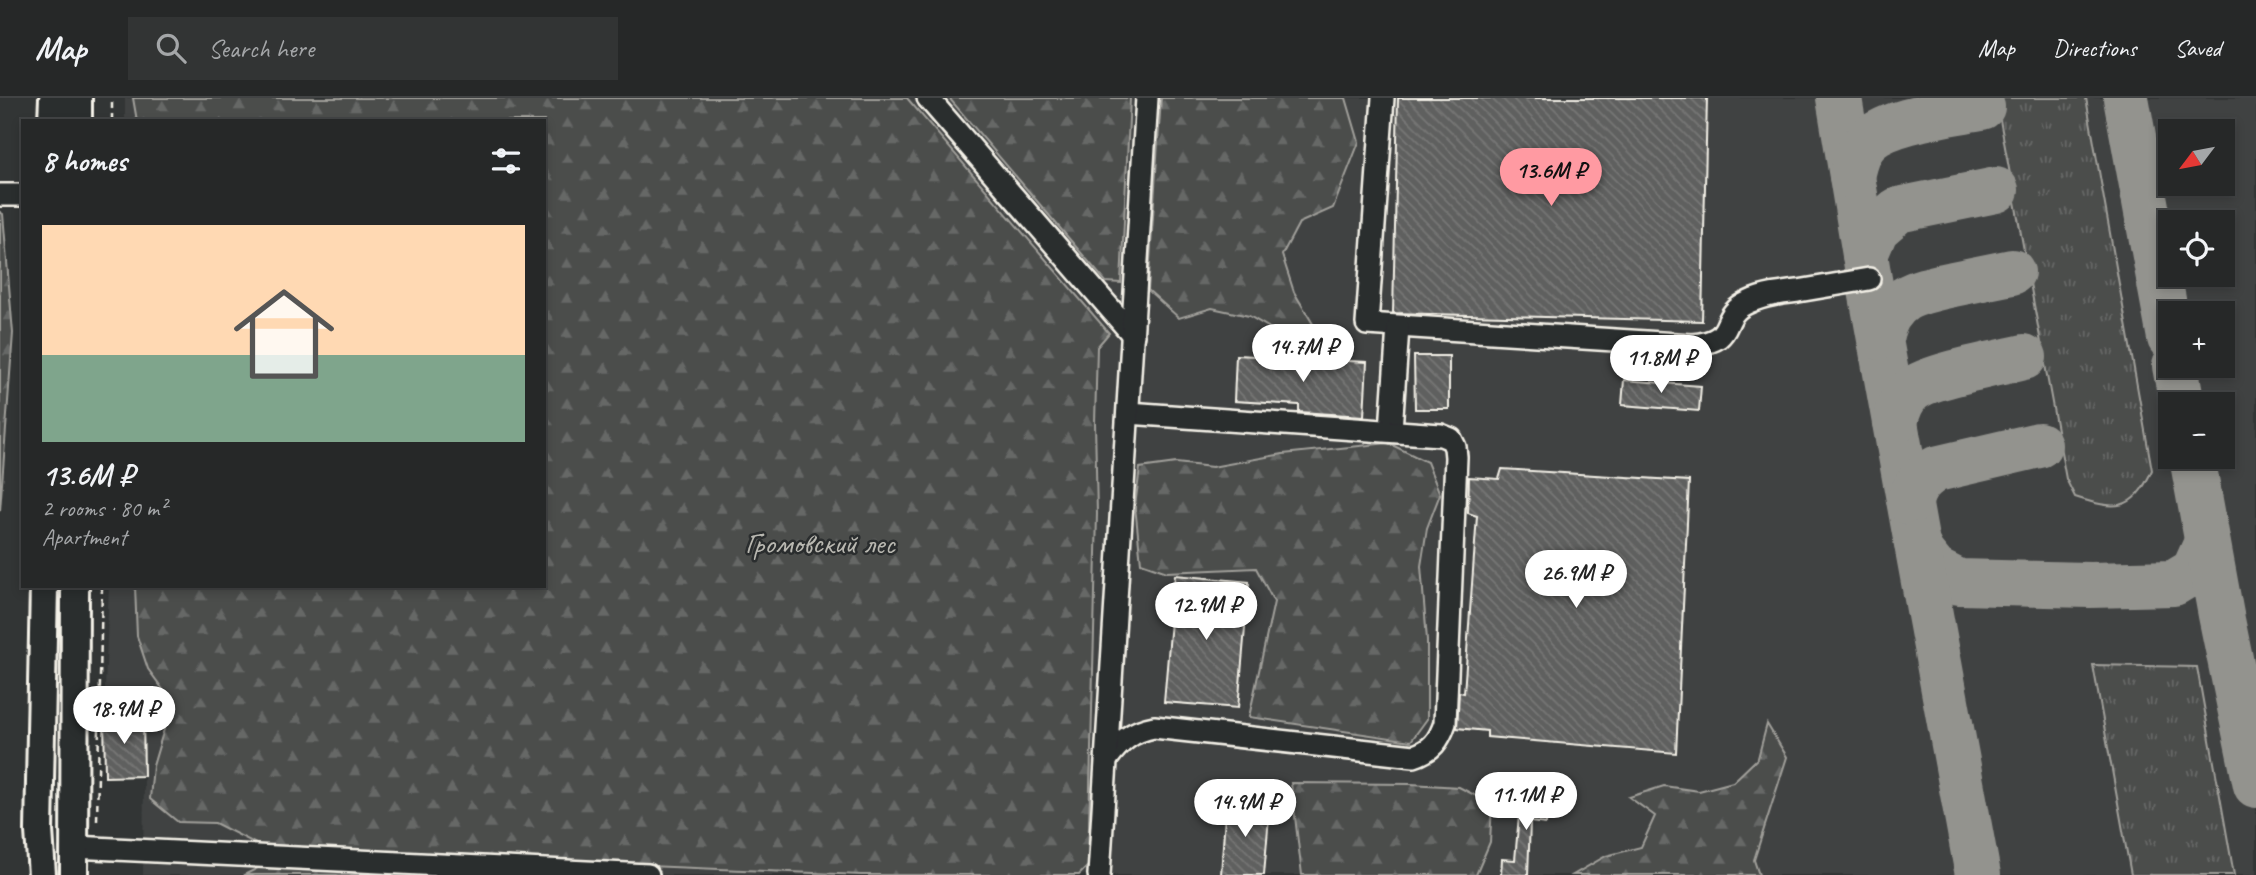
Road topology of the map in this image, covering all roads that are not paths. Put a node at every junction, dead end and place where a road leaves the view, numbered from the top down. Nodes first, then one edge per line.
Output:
1 (53, 98) edge
2 (78, 98) edge
3 (928, 98) edge
4 (1147, 98) edge
5 (1383, 98) edge
6 (52, 119) edge
7 (78, 119) edge
8 (0, 195) edge
9 (21, 195) edge
10 (1868, 279) dead end
11 (1398, 327) junction
12 (1133, 335) junction
13 (1128, 413) junction
14 (1391, 430) junction
15 (44, 588) edge
16 (75, 588) edge
17 (1107, 759) junction
18 (85, 848) junction
19 (42, 875) edge
20 (74, 875) edge
21 (648, 875) edge
22 (1099, 875) edge

1 - 6 main road
2 - 7 main road
3 - 12 street
4 - 12 street
5 - 11 street
8 - 9 street
10 - 11 street
11 - 14 street
12 - 13 street
13 - 14 street
13 - 17 street
14 - 17 street
15 - 19 main road
16 - 18 main road
17 - 22 street
18 - 20 main road
18 - 21 street

